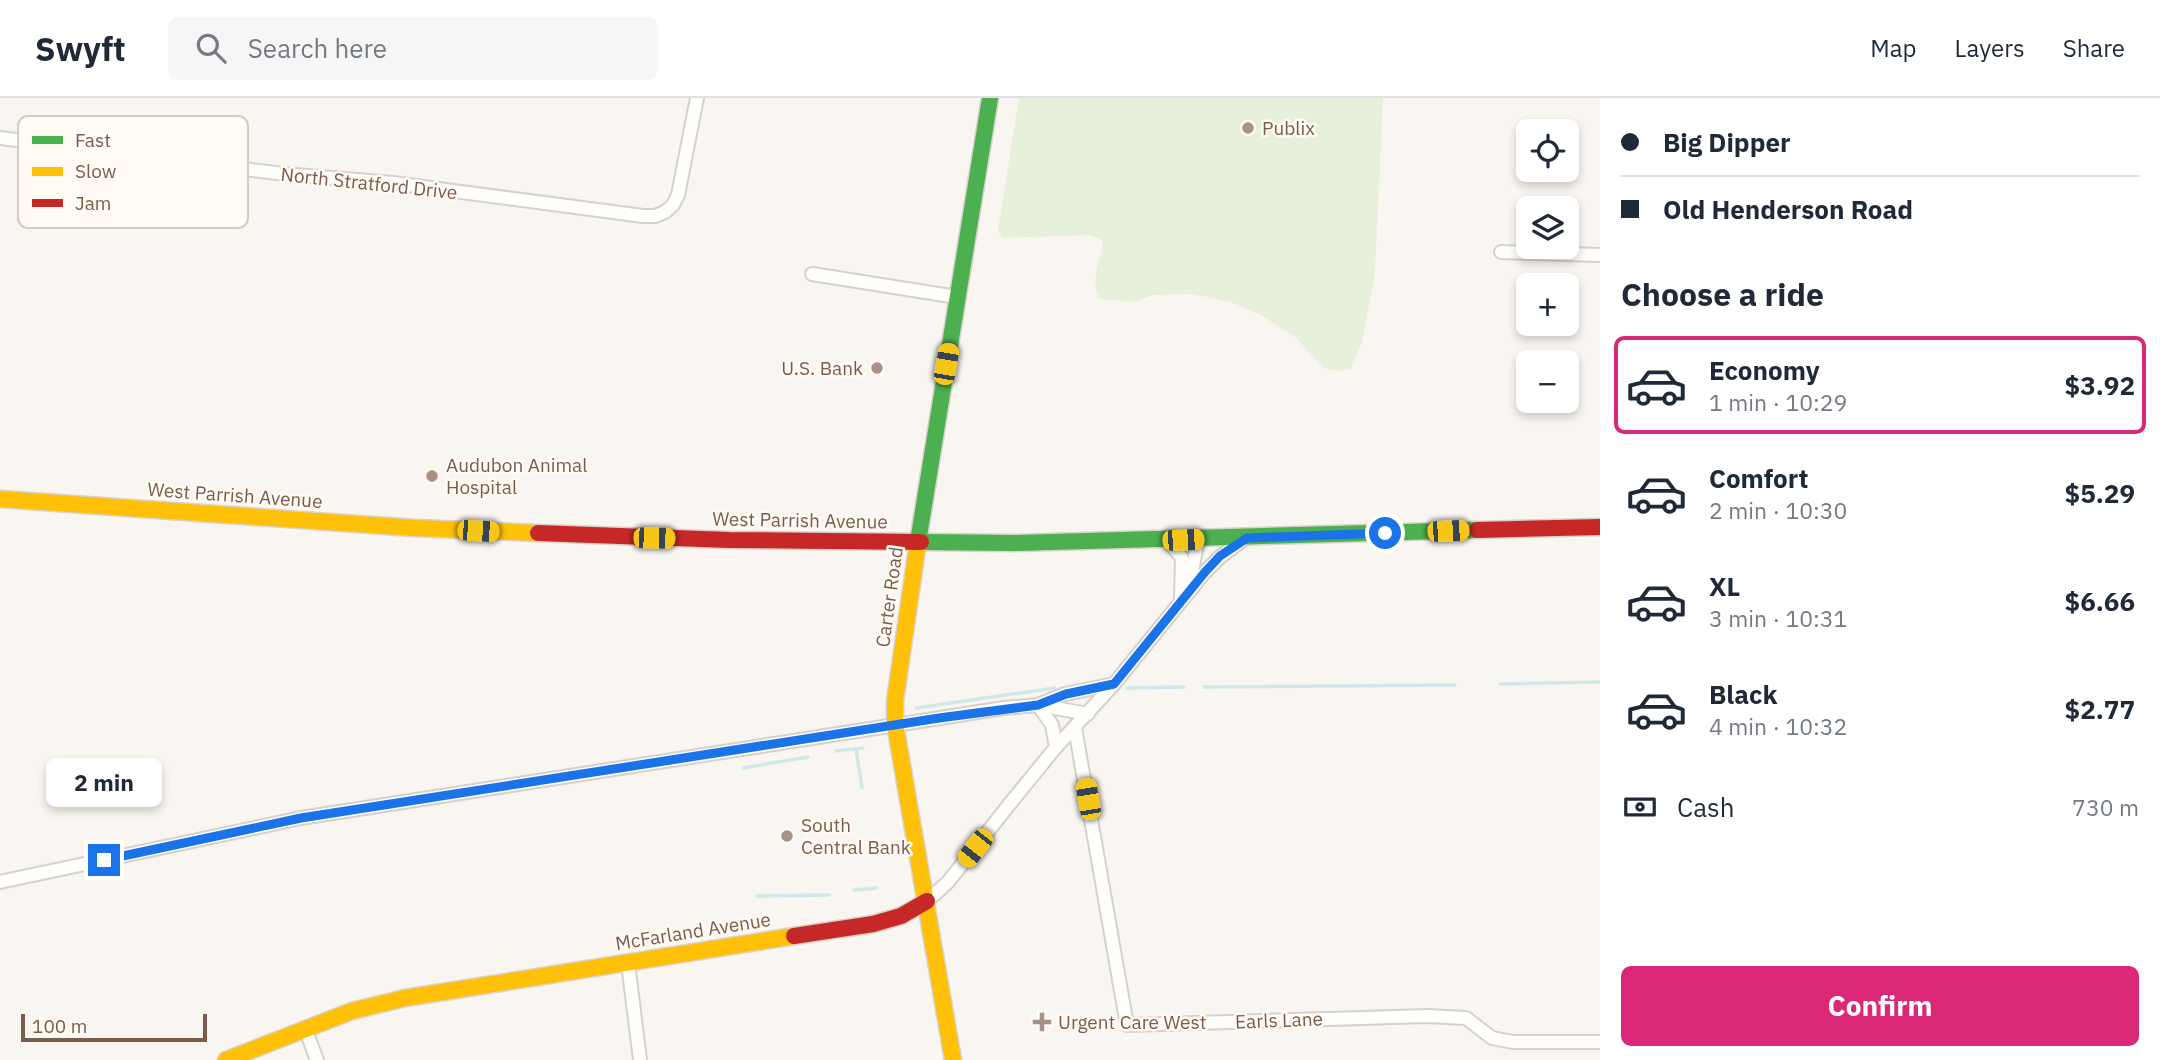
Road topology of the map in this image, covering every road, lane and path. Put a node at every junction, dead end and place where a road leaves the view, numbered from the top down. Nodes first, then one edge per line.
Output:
1 (697, 98) edge
2 (990, 98) edge
3 (0, 138) edge
4 (18, 140) edge
5 (248, 169) edge
6 (1502, 252) dead end
7 (1600, 255) edge
8 (812, 275) dead end
9 (957, 297) junction
10 (0, 499) edge
11 (1600, 527) edge
12 (1247, 538) junction
13 (1198, 539) junction
14 (1167, 540) junction
15 (918, 542) junction
16 (1181, 601) junction
17 (1114, 684) junction
18 (1038, 705) junction
19 (1088, 714) junction
20 (895, 724) junction
21 (1075, 728) junction
22 (1056, 747) junction
23 (0, 882) edge
24 (927, 901) junction
25 (628, 963) junction
26 (305, 1028) junction
27 (1600, 1042) edge
28 (226, 1060) edge
29 (317, 1060) edge
30 (640, 1060) edge
31 (953, 1060) edge

1 - 5 street, North Stratford Drive
2 - 9 main road, Carter Road
3 - 4 street, North Stratford Drive
6 - 7 street
8 - 9 street
9 - 15 main road, Carter Road
10 - 15 main road, West Parrish Avenue
11 - 12 main road, West Parrish Avenue
12 - 13 main road, West Parrish Avenue
12 - 16 street, McFarland Avenue
13 - 14 main road, West Parrish Avenue
13 - 16 street
14 - 15 main road, West Parrish Avenue
14 - 16 street
15 - 20 main road, Carter Road
16 - 17 street, McFarland Avenue
17 - 18 street
17 - 19 street, McFarland Avenue
18 - 19 street
18 - 20 street
18 - 22 street
19 - 21 street, McFarland Avenue
20 - 23 street
20 - 24 main road, Carter Road
21 - 22 street, McFarland Avenue
21 - 27 street, Earls Lane
22 - 24 street, McFarland Avenue
24 - 25 main road, McFarland Avenue
24 - 31 main road, Carter Road
25 - 26 main road, McFarland Avenue
25 - 30 street
26 - 28 main road, McFarland Avenue
26 - 29 street

